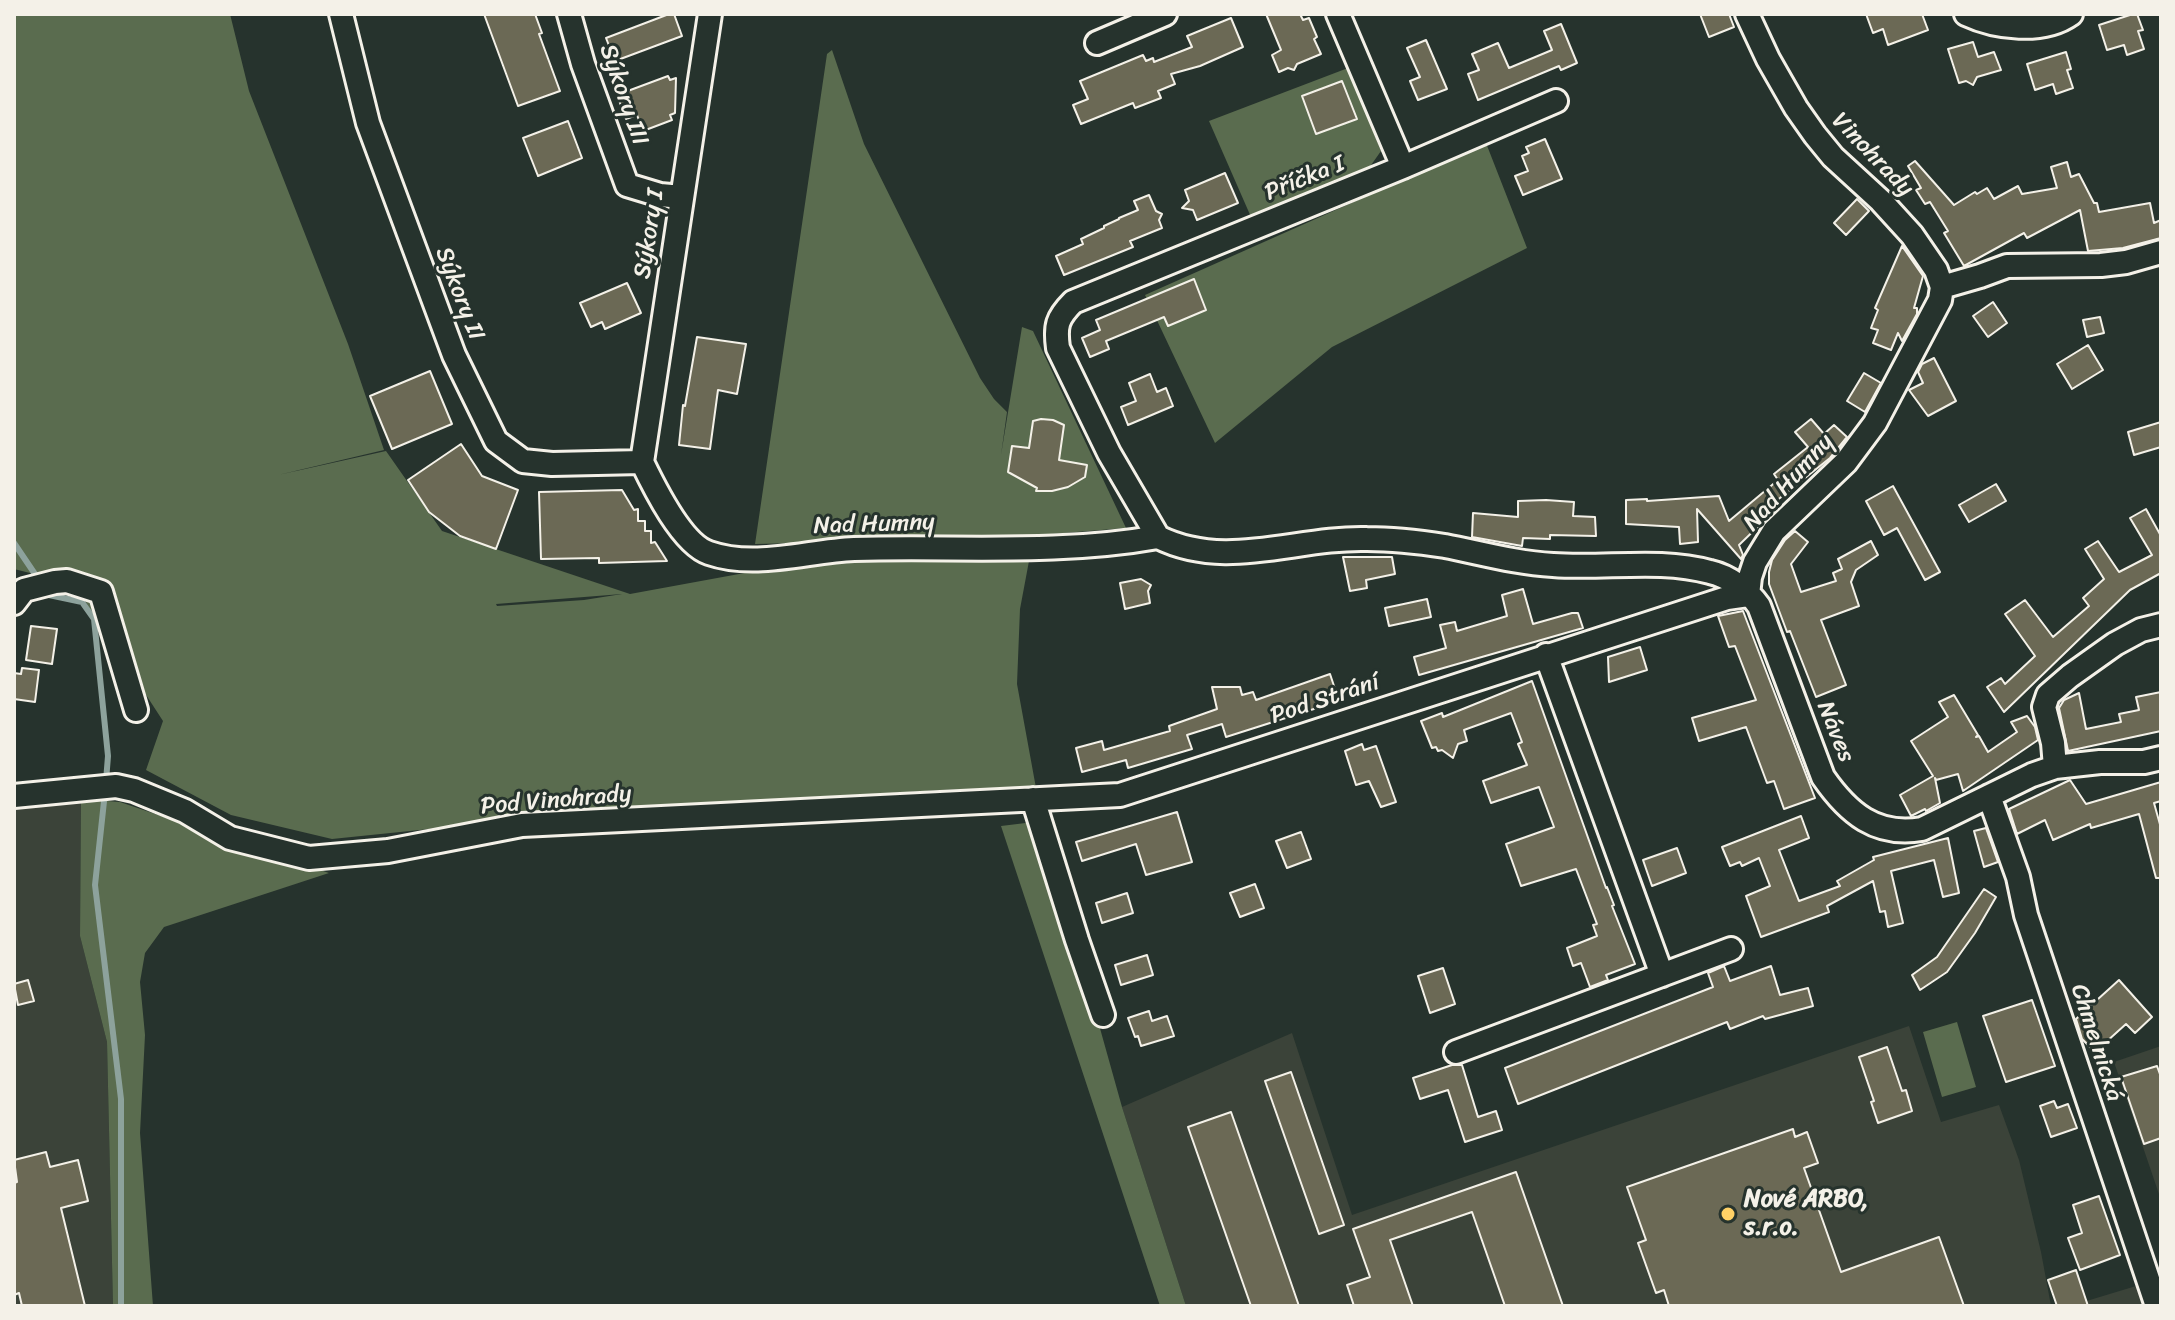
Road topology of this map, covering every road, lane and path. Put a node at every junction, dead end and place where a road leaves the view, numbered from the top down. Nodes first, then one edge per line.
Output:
1 (341, 14) edge
2 (569, 14) edge
3 (710, 14) edge
4 (1165, 14) edge
5 (1338, 14) edge
6 (1747, 14) edge
7 (1966, 14) edge
8 (2071, 14) edge
9 (1097, 43) dead end
10 (1556, 101) dead end
11 (1403, 167) junction
12 (682, 197) junction
13 (2161, 252) edge
14 (1942, 287) junction
15 (642, 462) junction
16 (1158, 537) junction
17 (1748, 595) junction
18 (19, 597) edge
19 (2161, 625) edge
20 (1546, 655) junction
21 (136, 710) dead end
22 (2161, 758) edge
23 (2055, 767) junction
24 (1120, 795) joint
25 (14, 796) edge
26 (1989, 796) junction
27 (1033, 799) junction
28 (1731, 949) dead end
29 (1662, 975) junction
30 (1103, 1015) dead end
31 (1456, 1052) dead end
32 (2157, 1306) edge

1 - 15 street, Sýkory II
2 - 12 street, Sýkory III
3 - 12 street, Sýkory I
4 - 9 street
5 - 11 street
6 - 14 street, Vinohrady
7 - 8 street
10 - 11 street, Příčka I
11 - 16 street, Příčka I
12 - 15 street, Sýkory I
13 - 14 street
14 - 17 street, Nad Humny
15 - 16 street, Nad Humny
16 - 17 street, Nad Humny
17 - 20 street, Pod Strání
17 - 26 street, Náves
18 - 21 street
19 - 23 street
20 - 24 street, Pod Strání
20 - 29 street
22 - 23 street, Náves
23 - 26 street, Náves
24 - 27 street, Pod Vinohrady
25 - 27 street, Pod Vinohrady
26 - 32 street, Chmelnická
27 - 30 street
28 - 29 street
29 - 31 street

